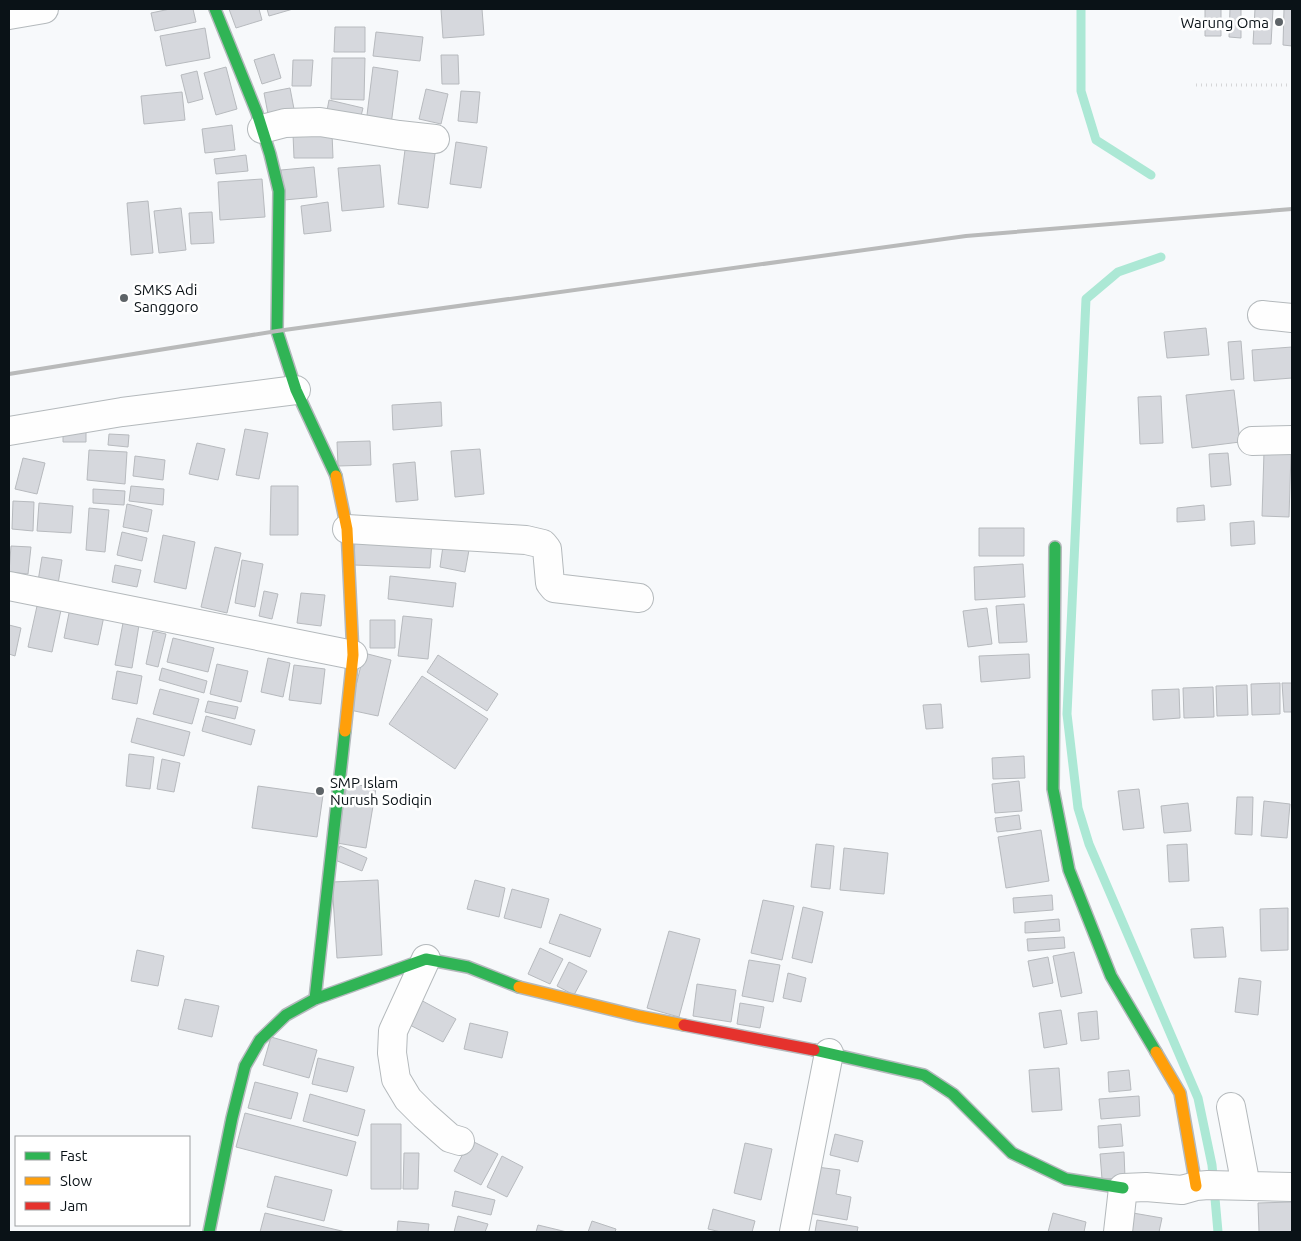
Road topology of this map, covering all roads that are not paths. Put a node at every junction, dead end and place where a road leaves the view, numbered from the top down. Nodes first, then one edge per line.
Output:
1 (44, 9) edge
2 (215, 9) edge
3 (9, 15) edge
4 (262, 129) junction
5 (435, 140) dead end
6 (1262, 315) dead end
7 (1292, 318) edge
8 (296, 390) junction
9 (9, 431) edge
10 (1292, 440) edge
11 (1252, 441) dead end
12 (347, 529) junction
13 (1054, 547) dead end
14 (9, 586) edge
15 (639, 598) dead end
16 (353, 654) junction
17 (426, 959) junction
18 (314, 999) junction
19 (829, 1052) junction
20 (1231, 1107) dead end
21 (460, 1142) dead end
22 (1219, 1186) junction
23 (1292, 1187) edge
24 (1123, 1188) junction
25 (209, 1232) edge
26 (794, 1232) edge
27 (1118, 1232) edge

1 - 3 street
2 - 4 street
4 - 5 street
4 - 8 street
6 - 7 street
8 - 9 street
8 - 12 street
10 - 11 street
12 - 15 street
12 - 16 street
13 - 22 street
14 - 16 street
16 - 18 street
17 - 18 street
17 - 19 street
17 - 21 street
18 - 25 street
19 - 24 street
19 - 26 street
20 - 22 street
22 - 23 street
22 - 24 street
24 - 27 street

